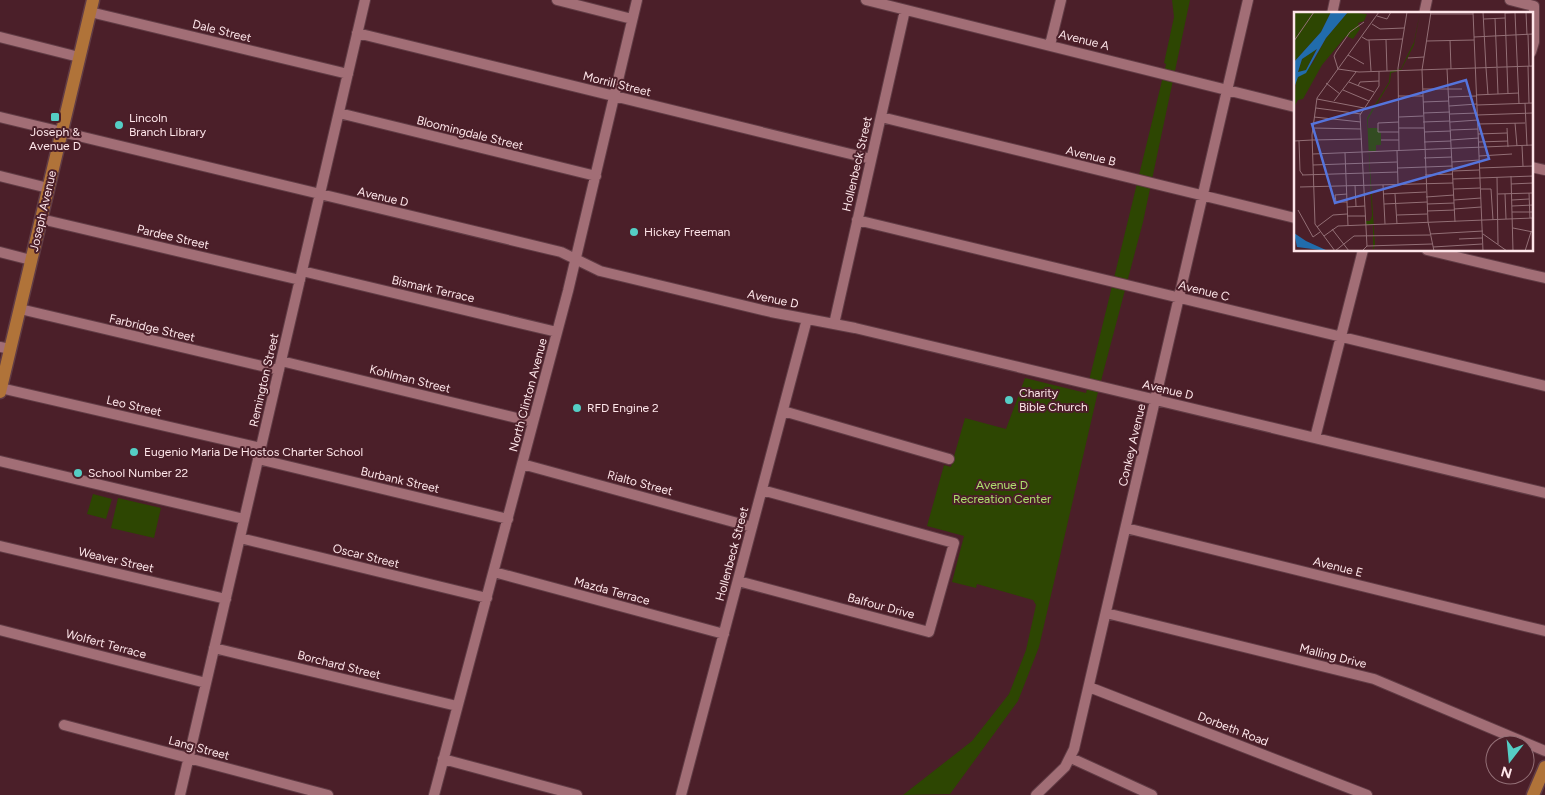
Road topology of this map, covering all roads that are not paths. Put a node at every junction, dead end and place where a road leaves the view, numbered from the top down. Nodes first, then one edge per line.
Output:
1 (365, 0) edge
2 (558, 0) edge
3 (637, 0) edge
4 (866, 0) edge
5 (1061, 0) edge
6 (1248, 0) edge
7 (1510, 0) edge
8 (91, 6) edge
9 (905, 10) junction
10 (632, 19) junction
11 (357, 33) junction
12 (0, 37) edge
13 (1050, 45) junction
14 (1532, 47) edge
15 (79, 57) junction
16 (348, 74) junction
17 (1227, 90) junction
18 (614, 96) junction
19 (1294, 107) edge
20 (339, 113) junction
21 (0, 117) edge
22 (880, 118) junction
23 (62, 133) junction
24 (871, 159) junction
25 (1532, 167) edge
26 (1545, 170) edge
27 (0, 176) edge
28 (596, 176) junction
29 (48, 188) junction
30 (320, 195) junction
31 (1202, 196) junction
32 (1294, 218) edge
33 (41, 219) junction
34 (857, 220) junction
35 (1363, 251) edge
36 (1431, 251) edge
37 (0, 252) edge
38 (31, 260) junction
39 (576, 260) junction
40 (301, 275) junction
41 (1545, 278) edge
42 (1179, 298) junction
43 (20, 309) junction
44 (807, 319) junction
45 (834, 324) junction
46 (557, 332) junction
47 (1341, 337) junction
48 (5, 348) edge
49 (280, 366) junction
50 (1545, 386) edge
51 (1, 390) edge
52 (1155, 399) junction
53 (783, 411) junction
54 (534, 422) junction
55 (1316, 438) junction
56 (261, 448) junction
57 (258, 459) junction
58 (949, 459) dead end
59 (0, 461) edge
60 (522, 464) junction
61 (762, 490) junction
62 (1545, 493) edge
63 (244, 519) junction
64 (508, 519) junction
65 (752, 527) junction
66 (1126, 528) junction
67 (240, 538) junction
68 (0, 546) edge
69 (494, 572) junction
70 (738, 581) junction
71 (226, 598) junction
72 (487, 598) junction
73 (1106, 613) junction
74 (0, 630) edge
75 (1545, 631) edge
76 (724, 634) junction
77 (214, 648) junction
78 (206, 683) junction
79 (1089, 687) junction
80 (457, 706) junction
81 (64, 726) dead end
82 (1545, 751) edge
83 (188, 758) junction
84 (1071, 758) junction
85 (443, 759) junction
86 (1545, 767) edge
87 (180, 795) edge
88 (328, 795) edge
89 (434, 795) edge
90 (577, 795) edge
91 (681, 795) edge
92 (1036, 795) edge
93 (1152, 795) edge
94 (1368, 795) edge
95 (1533, 795) edge

1 - 11 street, Remington Street
2 - 10 street
3 - 10 street, North Clinton Avenue
4 - 9 street, Avenue A
5 - 13 street
6 - 17 street, Conkey Avenue
7 - 14 street
8 - 15 main road, Joseph Avenue
8 - 16 street, Dale Street
9 - 13 street, Avenue A
9 - 22 street, Hollenbeck Street
10 - 18 street, North Clinton Avenue
11 - 16 street, Remington Street
11 - 18 street, Morrill Street
12 - 15 street
13 - 17 street, Avenue A
15 - 23 main road, Joseph Avenue
16 - 20 street, Remington Street
17 - 19 street, Avenue A
17 - 31 street, Conkey Avenue
18 - 24 street, Morrill Street
18 - 28 street, North Clinton Avenue
20 - 28 street, Bloomingdale Street
20 - 30 street, Remington Street
21 - 23 street, Avenue D
22 - 24 street, Hollenbeck Street
22 - 31 street, Avenue B
23 - 29 main road, Joseph Avenue
23 - 30 street, Avenue D
24 - 34 street, Hollenbeck Street
25 - 26 street
27 - 29 street
28 - 39 street, North Clinton Avenue
29 - 33 main road, Joseph Avenue
30 - 39 street, Avenue D
30 - 40 street, Remington Street
31 - 32 street, Avenue B
31 - 42 street, Conkey Avenue
33 - 38 main road, Joseph Avenue
33 - 40 street, Pardee Street
34 - 42 street, Avenue C
34 - 45 street, Hollenbeck Street
35 - 47 street
36 - 41 street
37 - 38 street
38 - 43 main road, Joseph Avenue
39 - 44 street, Avenue D
39 - 46 street, North Clinton Avenue
40 - 46 street, Bismark Terrace
40 - 49 street, Remington Street
42 - 47 street, Avenue C
42 - 52 street, Conkey Avenue
43 - 48 main road, Joseph Avenue
43 - 49 street, Farbridge Street
44 - 45 street, Avenue D
44 - 53 street, Hollenbeck Street
45 - 52 street, Avenue D
46 - 54 street, North Clinton Avenue
47 - 50 street, Avenue C
47 - 55 street
48 - 51 main road, Joseph Avenue
49 - 54 street, Kohlman Street
49 - 56 street, Remington Street
51 - 56 street, Leo Street
52 - 55 street, Avenue D
52 - 66 street, Conkey Avenue
53 - 58 street
53 - 61 street, Hollenbeck Street
54 - 60 street, North Clinton Avenue
55 - 62 street, Avenue D
56 - 57 street, Remington Street
57 - 63 street, Remington Street
57 - 64 street, Burbank Street
59 - 63 street
60 - 64 street, North Clinton Avenue
60 - 65 street, Rialto Street
61 - 65 street, Hollenbeck Street
61 - 70 street, Balfour Drive
63 - 67 street, Remington Street
64 - 69 street, North Clinton Avenue
65 - 70 street, Hollenbeck Street
66 - 73 street, Conkey Avenue
66 - 75 street, Avenue E
67 - 71 street, Remington Street
67 - 72 street, Oscar Street
68 - 71 street, Weaver Street
69 - 72 street, North Clinton Avenue
69 - 76 street, Mazda Terrace
70 - 76 street, Hollenbeck Street
71 - 77 street, Remington Street
72 - 80 street, North Clinton Avenue
73 - 79 street, Conkey Avenue
73 - 82 street, Malling Drive
74 - 78 street, Wolfert Terrace
76 - 91 street, Hollenbeck Street
77 - 78 street, Remington Street
77 - 80 street, Borchard Street
78 - 83 street, Remington Street
79 - 84 street, Conkey Avenue
79 - 94 street, Dorbeth Road
80 - 85 street, North Clinton Avenue
81 - 83 street, Lang Street
83 - 87 street, Remington Street
83 - 88 street, Lang Street
84 - 92 street, Conkey Avenue
84 - 93 street
85 - 89 street, North Clinton Avenue
85 - 90 street
86 - 95 main road

